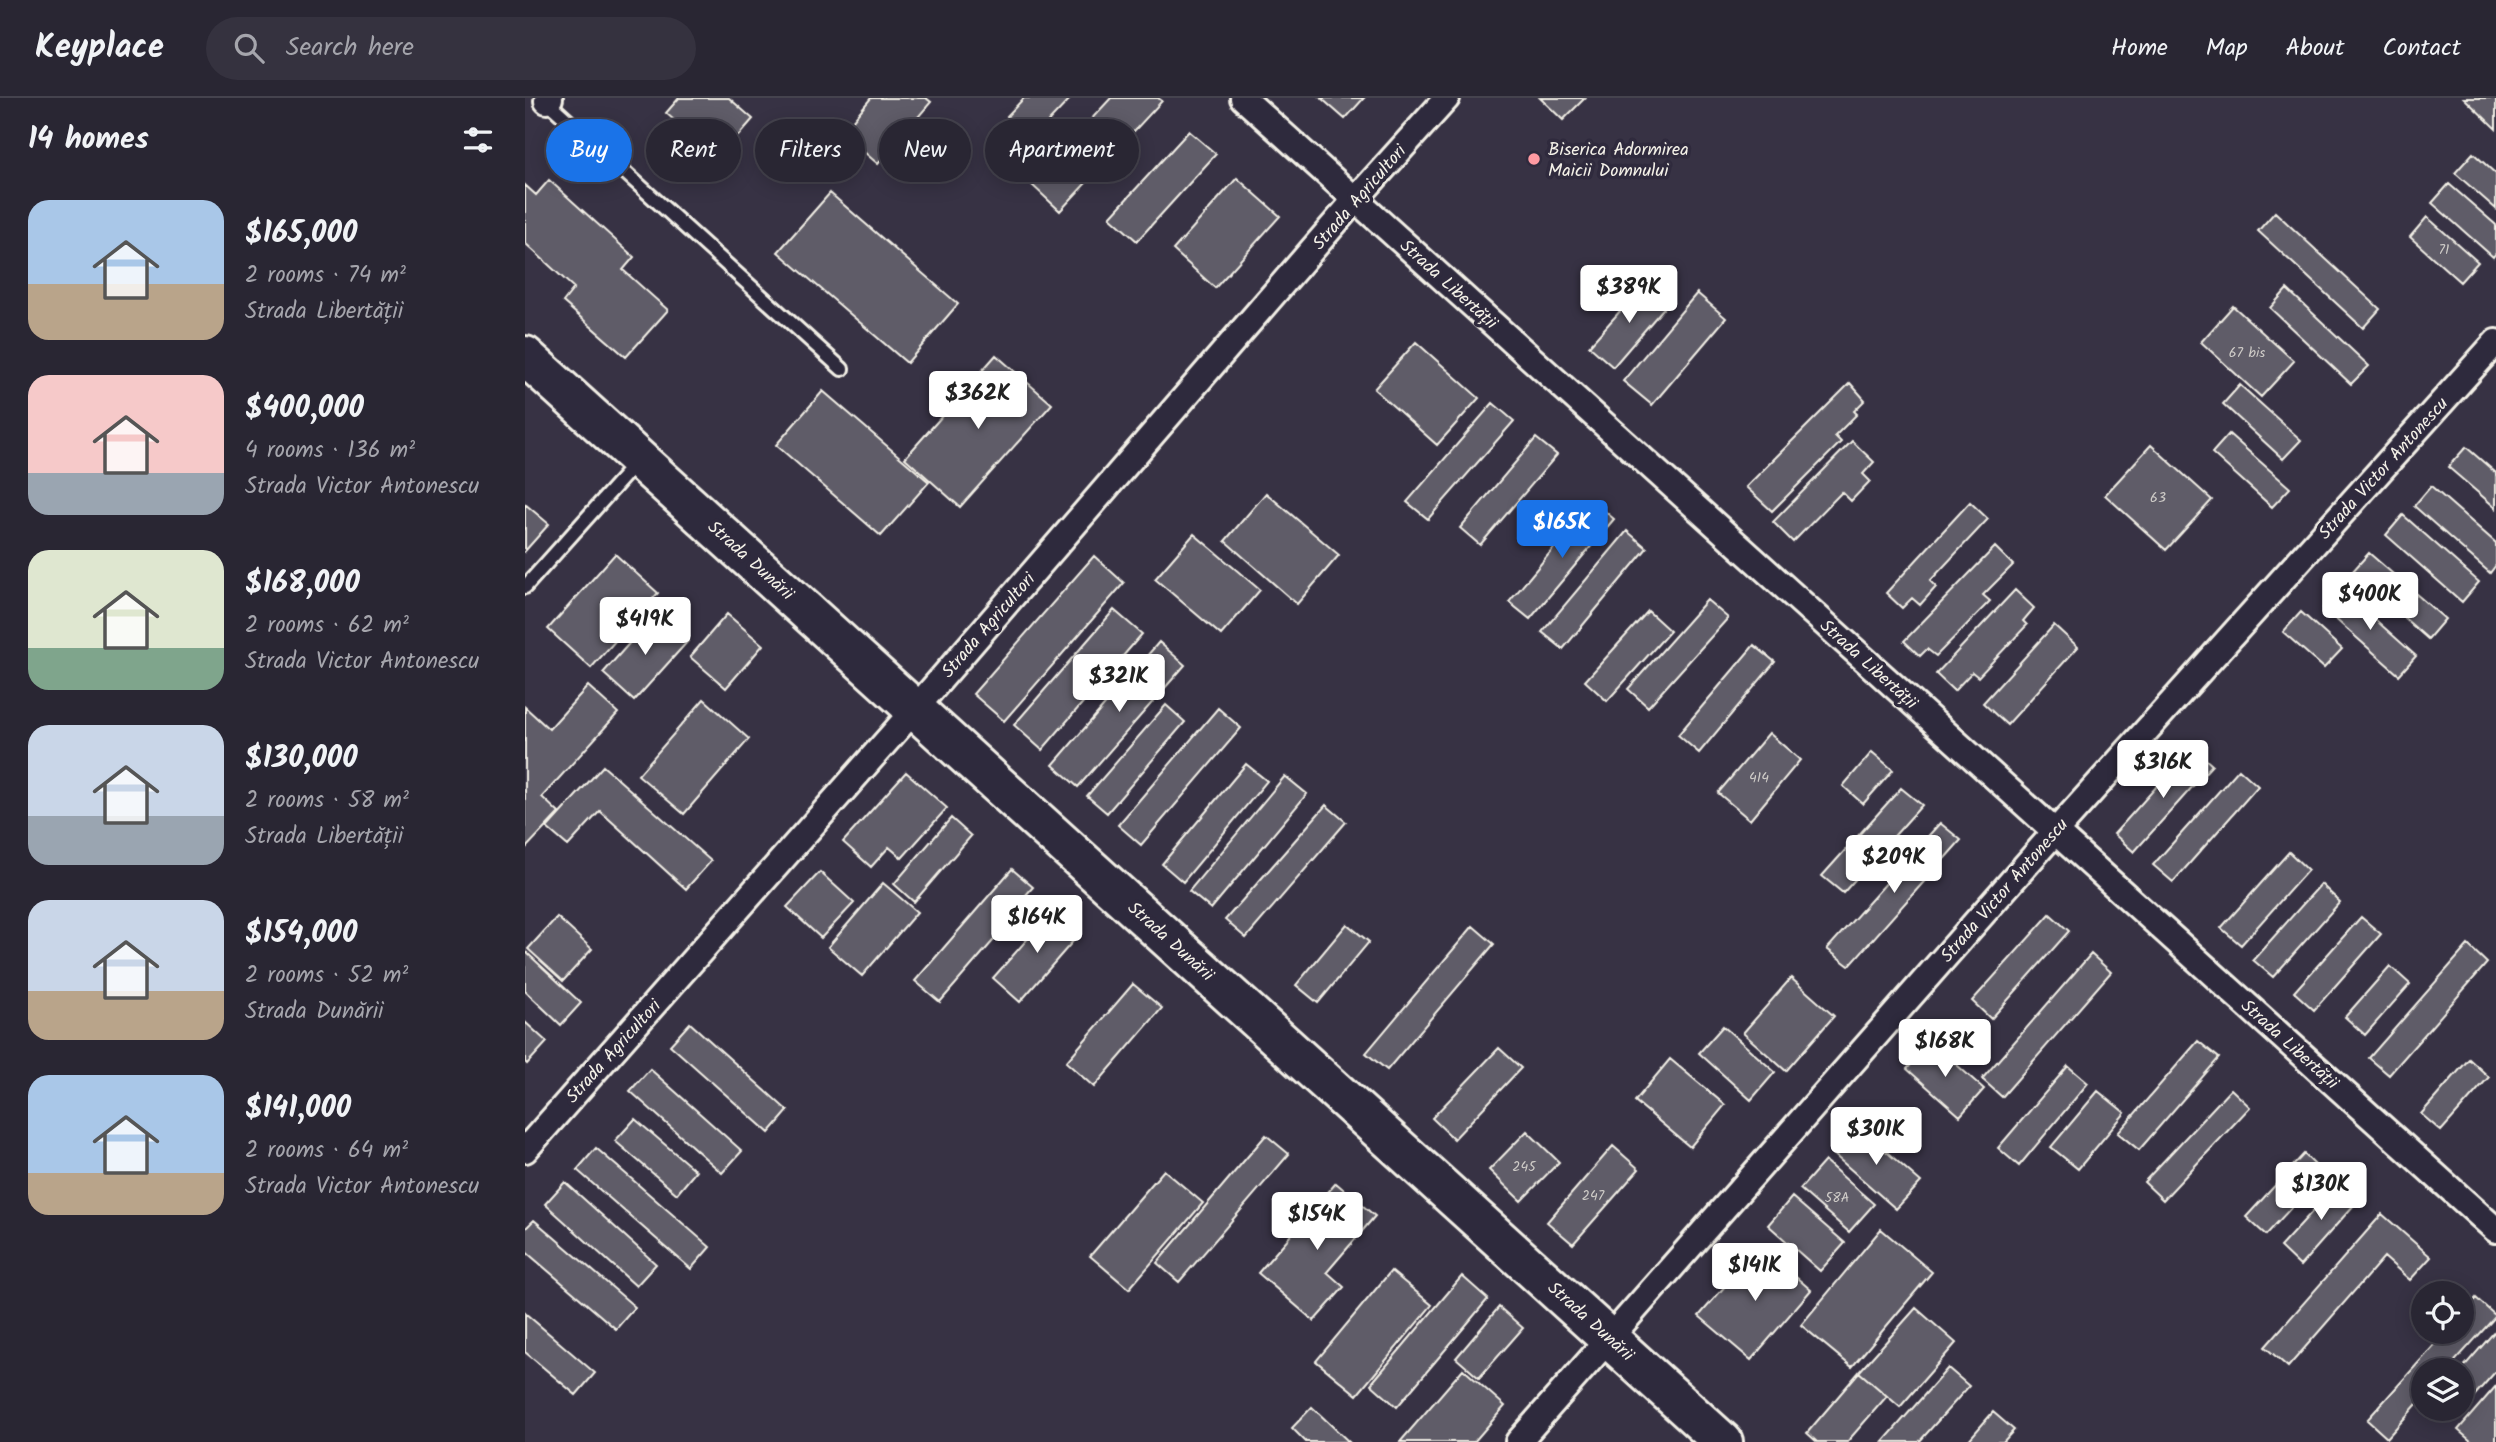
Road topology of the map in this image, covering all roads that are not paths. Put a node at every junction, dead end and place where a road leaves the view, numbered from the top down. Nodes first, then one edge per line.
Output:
1 (1244, 98) edge
2 (1447, 98) edge
3 (546, 99) edge
4 (1355, 200) junction
5 (2496, 342) edge
6 (525, 356) edge
7 (842, 369) dead end
8 (639, 459) junction
9 (525, 587) edge
10 (915, 709) junction
11 (2055, 832) junction
12 (525, 1150) edge
13 (2496, 1230) edge
14 (1610, 1338) junction
15 (1518, 1442) edge
16 (1723, 1442) edge

1 - 4 street, Strada Libertății
2 - 4 street, Strada Agricultori
3 - 7 lane
4 - 10 street, Strada Agricultori
4 - 11 street, Strada Libertății
5 - 11 street, Strada Victor Antonescu
6 - 8 main road, Strada Dunării
8 - 9 lane
8 - 10 main road, Strada Dunării
10 - 12 street, Strada Agricultori
10 - 14 main road, Strada Dunării
11 - 13 street, Strada Libertății
11 - 14 street, Strada Victor Antonescu
14 - 15 street, Strada Victor Antonescu
14 - 16 main road, Strada Dunării

